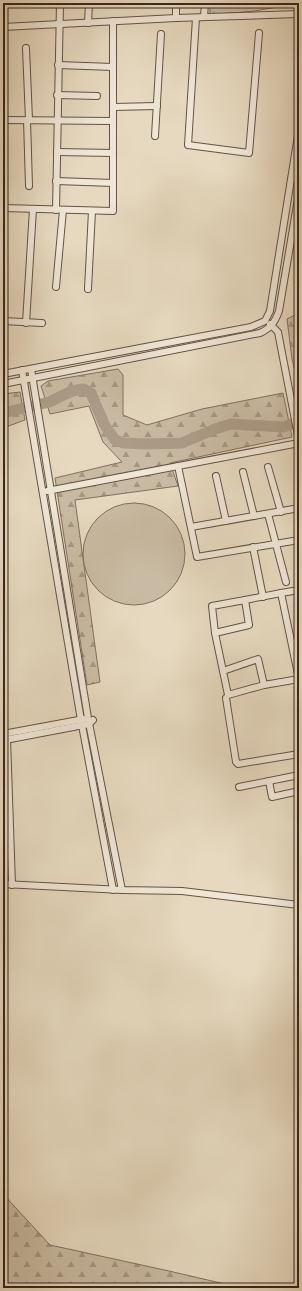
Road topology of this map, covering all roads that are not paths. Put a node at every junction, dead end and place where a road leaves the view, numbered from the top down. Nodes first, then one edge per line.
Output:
1 (4, 3) edge
2 (60, 3) edge
3 (89, 3) edge
4 (176, 3) edge
5 (205, 3) edge
6 (299, 14) edge
7 (3, 15) edge
8 (204, 17) junction
9 (176, 18) junction
10 (196, 18) junction
11 (113, 21) junction
12 (88, 23) junction
13 (58, 25) junction
14 (3, 27) edge
15 (259, 33) dead end
16 (161, 34) dead end
17 (26, 48) dead end
18 (58, 65) junction
19 (113, 67) junction
20 (57, 95) junction
21 (97, 96) dead end
22 (158, 106) junction
23 (113, 107) junction
24 (3, 120) edge
25 (28, 120) junction
26 (57, 120) junction
27 (113, 121) junction
28 (299, 129) edge
29 (155, 136) dead end
30 (57, 152) junction
31 (113, 153) junction
32 (56, 181) junction
33 (113, 182) junction
34 (29, 186) dead end
35 (299, 193) edge
36 (3, 208) edge
37 (33, 209) junction
38 (56, 210) junction
39 (63, 210) junction
40 (92, 211) junction
41 (3, 222) edge
42 (56, 287) dead end
43 (88, 289) dead end
44 (3, 321) edge
45 (265, 321) junction
46 (26, 322) junction
47 (42, 323) dead end
48 (272, 326) junction
49 (31, 369) junction
50 (22, 370) junction
51 (3, 374) edge
52 (32, 378) junction
53 (24, 380) junction
54 (3, 384) edge
55 (299, 440) edge
56 (178, 466) junction
57 (268, 467) dead end
58 (243, 472) dead end
59 (216, 476) dead end
60 (51, 490) junction
61 (43, 491) junction
62 (299, 508) edge
63 (281, 512) junction
64 (268, 514) junction
65 (254, 516) junction
66 (226, 521) junction
67 (191, 527) junction
68 (299, 540) edge
69 (276, 544) junction
70 (252, 548) junction
71 (286, 582) dead end
72 (299, 590) edge
73 (281, 593) junction
74 (263, 597) junction
75 (245, 600) junction
76 (215, 632) junction
77 (223, 671) junction
78 (299, 679) edge
79 (264, 685) junction
80 (226, 698) dead end
81 (89, 721) junction
82 (81, 722) junction
83 (3, 734) edge
84 (5, 740) edge
85 (299, 754) edge
86 (299, 775) edge
87 (269, 781) junction
88 (239, 787) dead end
89 (299, 792) edge
90 (3, 884) edge
91 (12, 885) junction
92 (113, 890) junction
93 (122, 890) junction
94 (299, 906) edge

1 - 7 street
2 - 13 street
3 - 12 street
4 - 9 street
5 - 8 street
6 - 8 street
8 - 10 street
9 - 10 street
9 - 11 street
10 - 15 street
11 - 12 street
11 - 19 street
12 - 13 street
13 - 14 street
13 - 18 street
16 - 22 street
17 - 25 street
18 - 19 street
18 - 20 street
19 - 23 street
20 - 21 street
20 - 26 street
22 - 23 street
22 - 29 street
23 - 27 street
24 - 25 street
25 - 26 street
25 - 34 street
26 - 27 street
26 - 30 street
27 - 31 street
28 - 45 street
30 - 31 street
30 - 32 street
31 - 33 street
32 - 33 street
32 - 38 street
33 - 40 street
35 - 48 street
36 - 37 street
36 - 41 street
37 - 38 street
37 - 46 street
38 - 39 street
39 - 40 street
39 - 42 street
40 - 43 street
44 - 46 street
45 - 48 street
45 - 49 street
46 - 47 street
48 - 52 street
48 - 55 street
49 - 50 street
49 - 52 street
50 - 51 street
50 - 53 street
52 - 53 street
52 - 60 street
53 - 54 street
53 - 61 street
55 - 56 street
56 - 60 street
56 - 67 street
57 - 63 street
58 - 65 street
59 - 66 street
60 - 61 street
60 - 81 street
61 - 82 street
62 - 63 street
63 - 64 street
64 - 65 street
64 - 69 street
65 - 66 street
66 - 67 street
67 - 70 street
68 - 69 street
69 - 70 street
69 - 71 street
70 - 74 street
72 - 73 street
73 - 74 street
73 - 78 street
74 - 75 street
75 - 76 street
75 - 76 street
76 - 77 street
77 - 79 street
77 - 79 street
78 - 79 street
80 - 85 street
81 - 82 street
81 - 93 street
82 - 83 street
82 - 84 street
82 - 92 street
84 - 91 street
86 - 87 street
87 - 88 street
87 - 89 street
90 - 91 street
91 - 92 street
92 - 93 street
93 - 94 street

